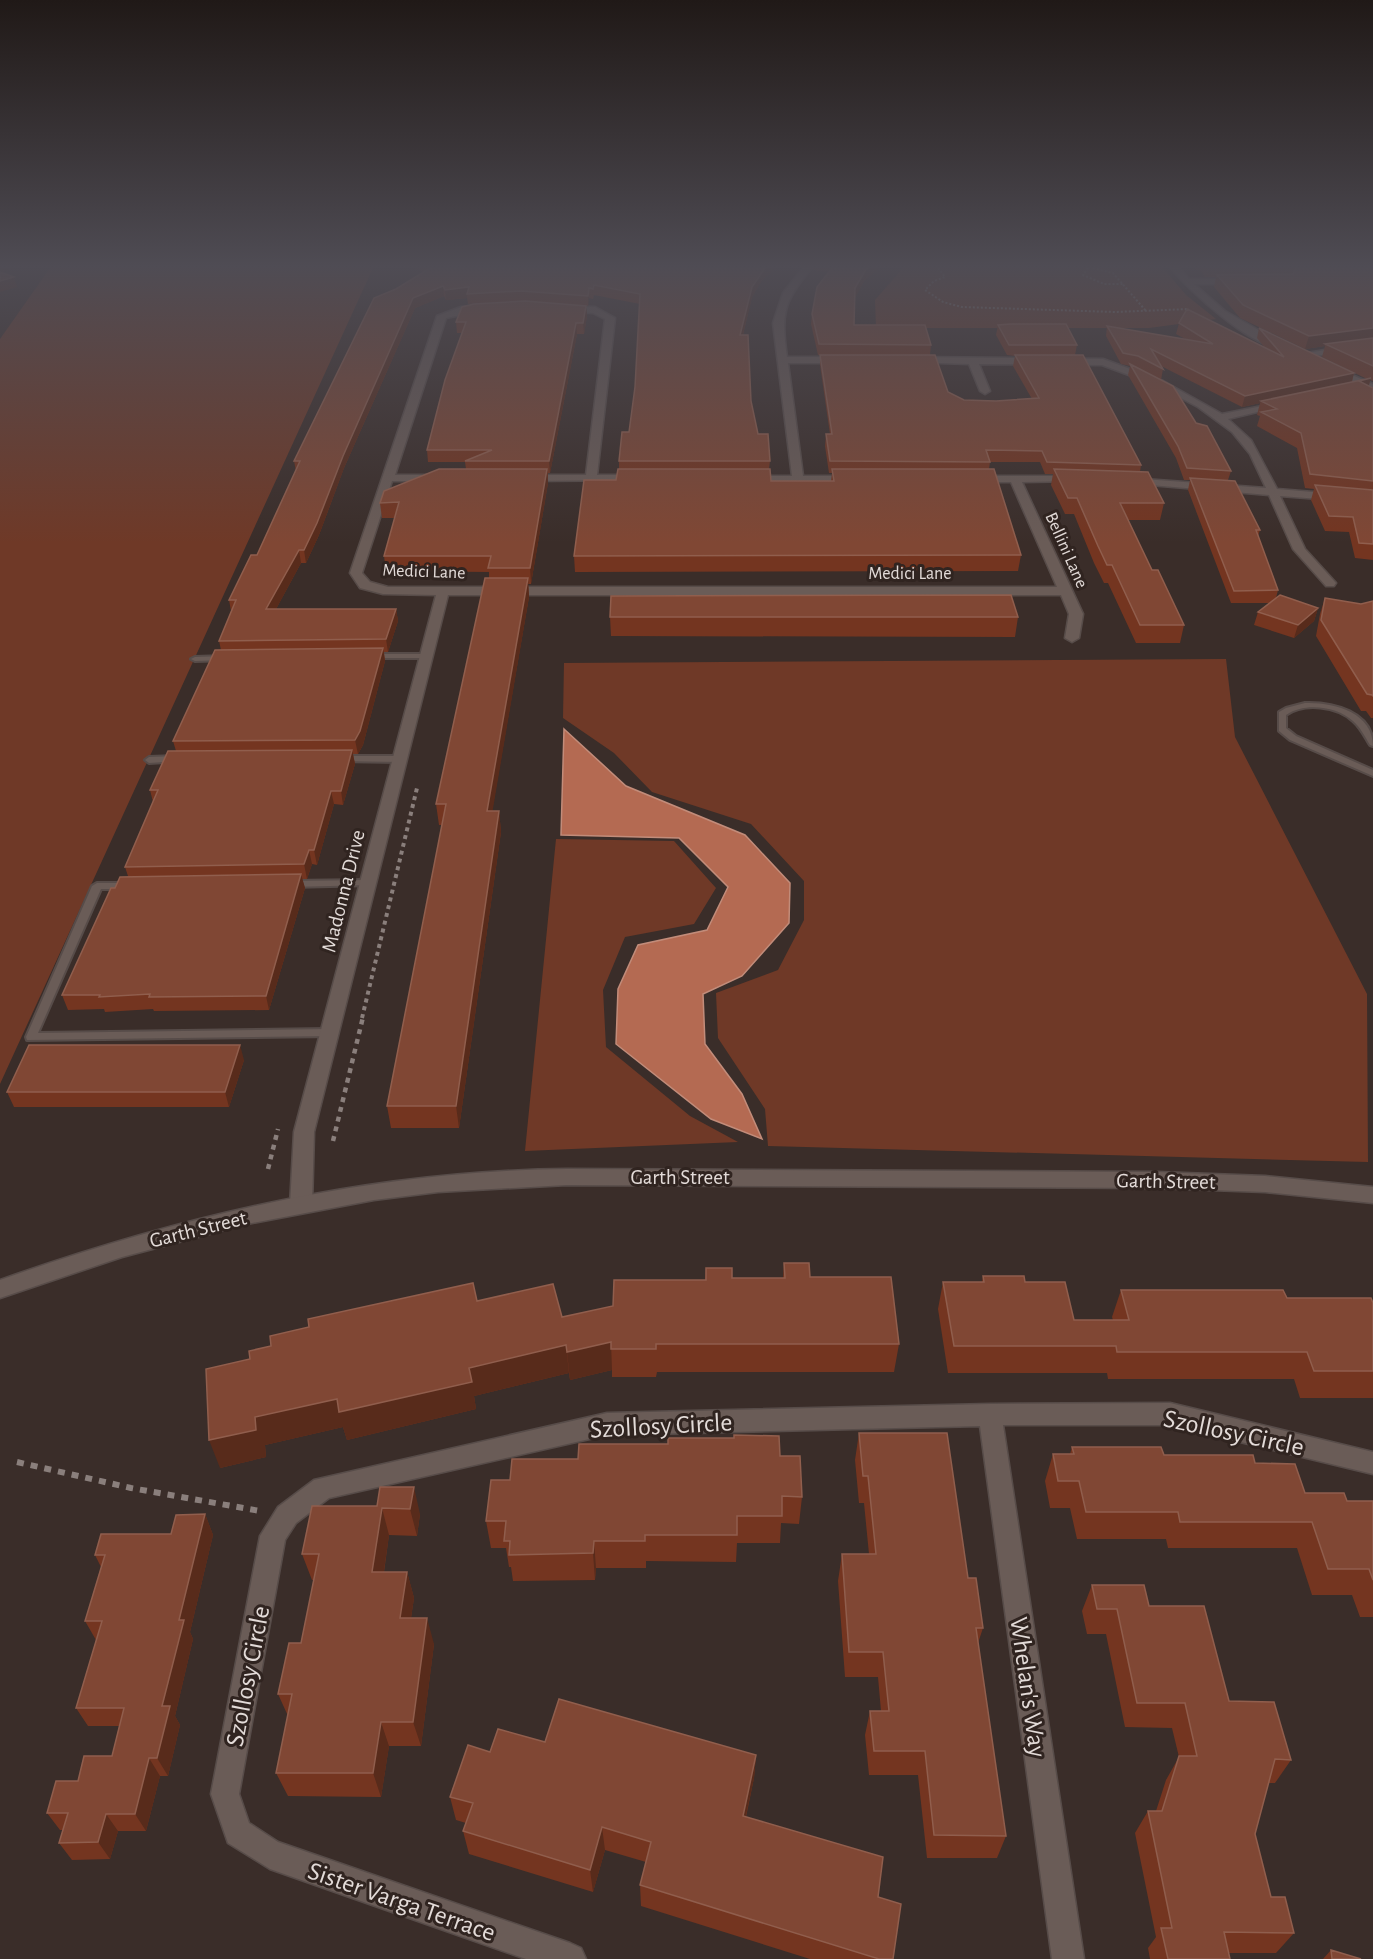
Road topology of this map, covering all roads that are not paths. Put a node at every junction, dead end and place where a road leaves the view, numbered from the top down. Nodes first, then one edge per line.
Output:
1 (428, 359) edge
2 (605, 359) edge
3 (1310, 359) edge
4 (782, 360) joint
5 (854, 360) edge
6 (901, 360) edge
7 (973, 360) junction
8 (1370, 387) edge
9 (1346, 390) edge
10 (985, 391) dead end
11 (1293, 401) edge
12 (1221, 417) junction
13 (388, 478) junction
14 (447, 478) edge
15 (507, 478) edge
16 (591, 478) junction
17 (651, 478) edge
18 (732, 478) edge
19 (798, 478) junction
20 (866, 478) edge
21 (958, 479) edge
22 (1015, 479) junction
23 (1088, 479) edge
24 (1120, 480) edge
25 (1273, 490) junction
26 (1373, 500) edge
27 (1330, 584) dead end
28 (443, 591) junction
29 (1066, 591) junction
30 (1072, 638) dead end
31 (426, 656) junction
32 (366, 657) edge
33 (195, 658) dead end
34 (240, 658) edge
35 (1373, 743) edge
36 (184, 759) edge
37 (335, 759) edge
38 (400, 759) junction
39 (148, 760) dead end
40 (1373, 773) edge
41 (368, 883) junction
42 (277, 884) edge
43 (145, 885) edge
44 (329, 1033) junction
45 (1373, 1195) edge
46 (301, 1205) junction
47 (0, 1289) edge
48 (990, 1415) junction
49 (1373, 1463) edge
50 (238, 1833) joint
51 (563, 1958) edge
52 (1068, 1959) edge

1 - 13 street, Medici Lane
2 - 16 street
3 - 8 street
4 - 5 street
4 - 19 street
6 - 7 street
7 - 10 street
7 - 12 street
8 - 9 street
11 - 12 street
12 - 25 street
13 - 14 street
13 - 28 street, Medici Lane
15 - 16 street
16 - 17 street
18 - 19 street
19 - 20 street
21 - 22 street
22 - 23 street
22 - 29 street, Bellini Lane
24 - 25 street
25 - 26 street
25 - 27 street
28 - 29 street, Medici Lane
28 - 31 street, Madonna Drive
29 - 30 street, Bellini Lane
31 - 32 lane
31 - 38 street, Madonna Drive
33 - 34 lane
35 - 40 lane
36 - 39 lane
37 - 38 lane
38 - 41 street, Madonna Drive
41 - 42 lane
41 - 44 street, Madonna Drive
43 - 44 lane
44 - 46 street, Madonna Drive
45 - 46 street, Garth Street
46 - 47 street, Garth Street
48 - 49 street, Szollosy Circle
48 - 50 street, Szollosy Circle
48 - 52 street, Whelan's Way
50 - 51 street, Sister Varga Terrace

